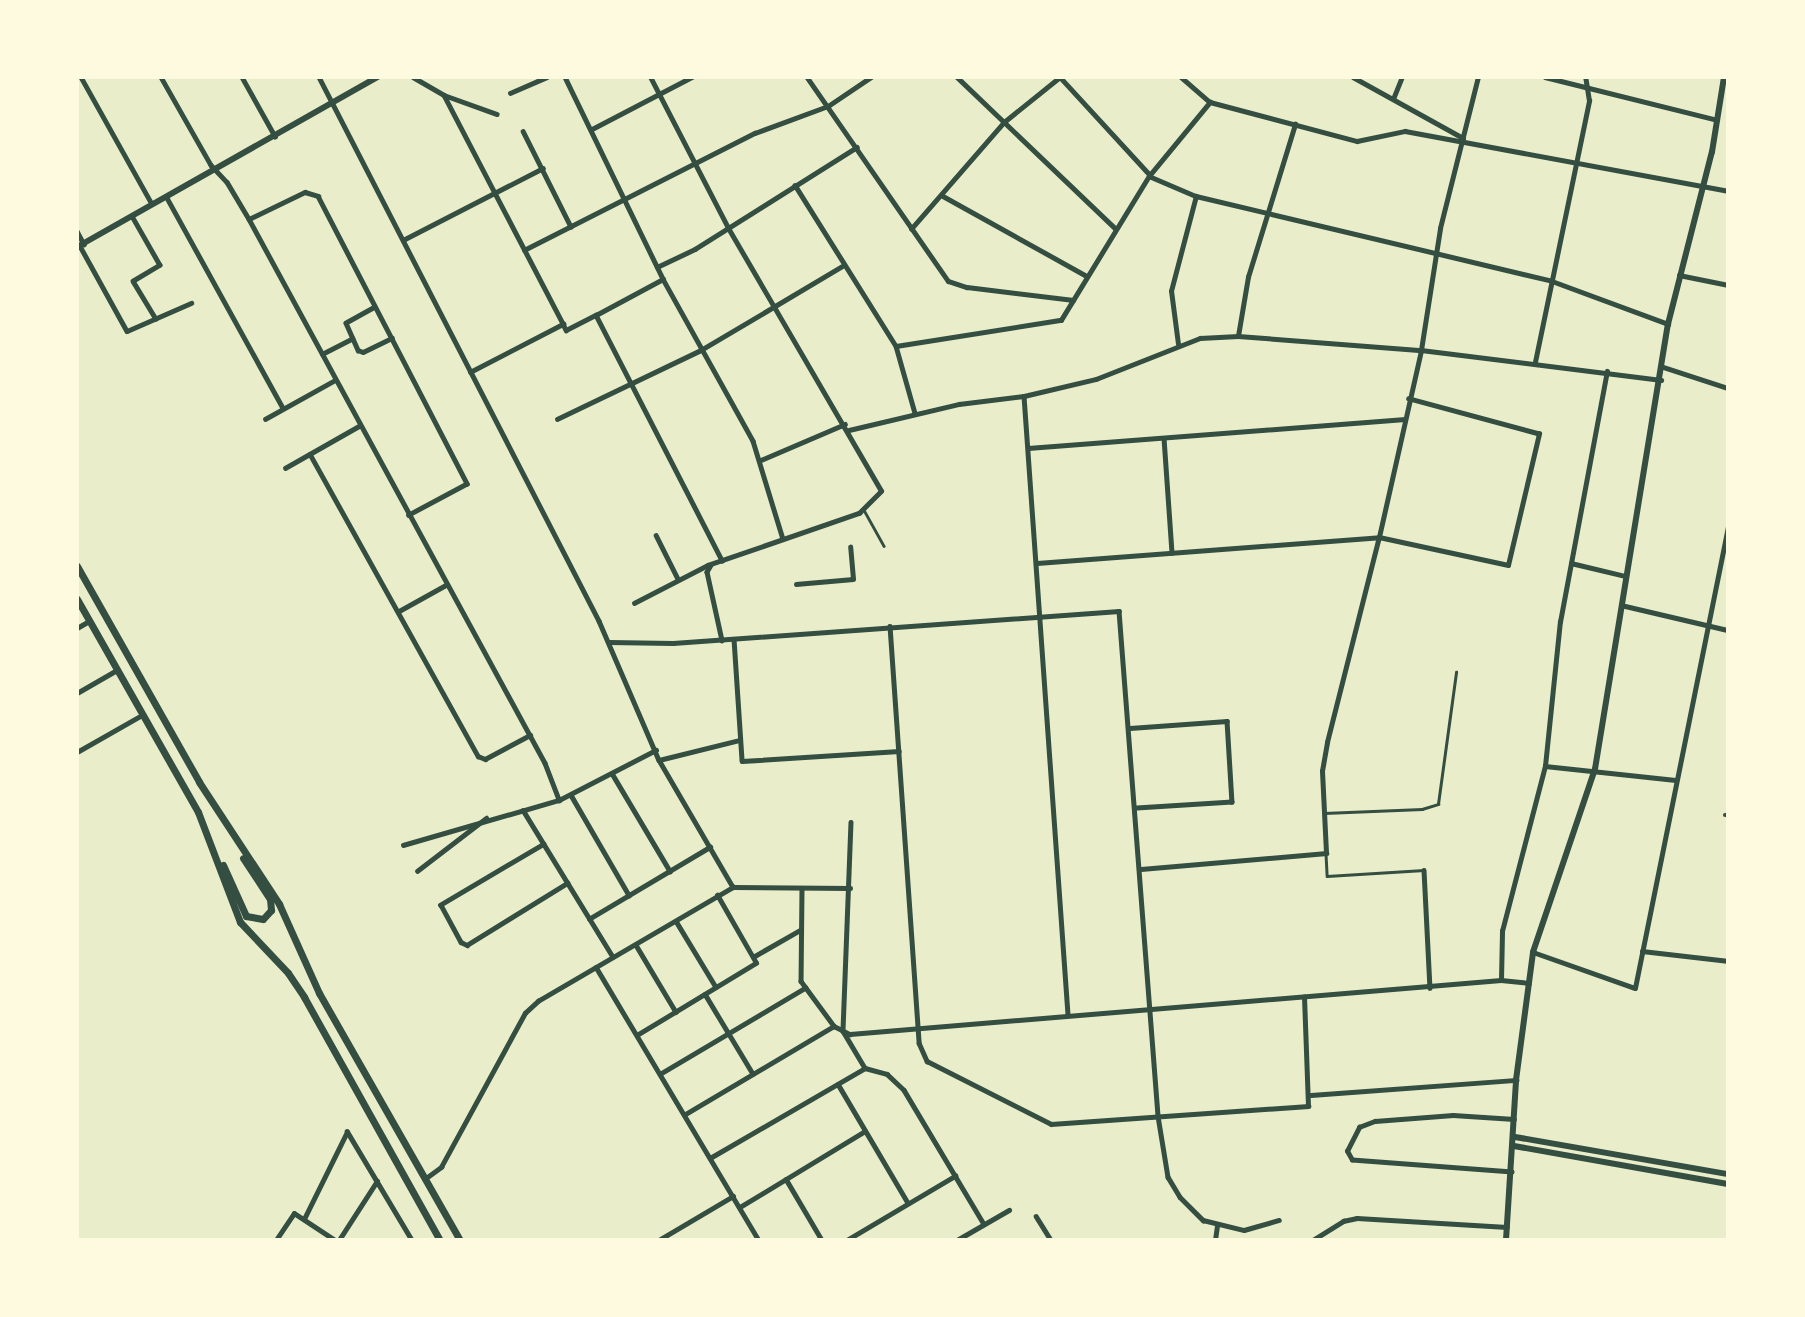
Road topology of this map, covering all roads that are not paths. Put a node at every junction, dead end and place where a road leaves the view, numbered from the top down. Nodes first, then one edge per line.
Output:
1 (81, 77) edge
2 (161, 77) edge
3 (242, 77) edge
4 (319, 77) edge
5 (378, 77) edge
6 (413, 77) edge
7 (547, 77) edge
8 (565, 77) edge
9 (650, 77) edge
10 (692, 77) edge
11 (807, 77) edge
12 (871, 77) edge
13 (957, 77) edge
14 (1061, 77) edge
15 (1181, 77) edge
16 (1353, 77) edge
17 (1402, 77) edge
18 (1478, 77) edge
19 (1545, 77) edge
20 (1585, 77) edge
21 (1724, 77) edge
22 (1588, 87) junction
23 (510, 93) dead end
24 (444, 95) junction
25 (659, 96) junction
26 (1393, 99) junction
27 (1210, 102) junction
28 (334, 105) junction
29 (828, 106) junction
30 (497, 114) dead end
31 (1718, 120) junction
32 (1004, 122) junction
33 (1295, 124) junction
34 (592, 129) junction
35 (523, 131) dead end
36 (275, 136) junction
37 (1463, 141) junction
38 (857, 147) junction
39 (1577, 164) junction
40 (695, 167) junction
41 (215, 169) junction
42 (542, 169) junction
43 (1150, 175) junction
44 (795, 186) junction
45 (1702, 188) junction
46 (1728, 191) edge
47 (494, 193) junction
48 (166, 196) junction
49 (943, 196) junction
50 (1196, 196) junction
51 (626, 201) junction
52 (152, 204) junction
53 (1267, 213) junction
54 (132, 216) junction
55 (249, 219) junction
56 (571, 227) junction
57 (728, 228) junction
58 (1115, 228) junction
59 (911, 229) junction
60 (77, 231) edge
61 (403, 240) junction
62 (80, 246) edge
63 (524, 250) junction
64 (1435, 254) junction
65 (844, 265) junction
66 (657, 267) junction
67 (1678, 275) junction
68 (1087, 276) junction
69 (663, 279) junction
70 (1552, 282) junction
71 (1728, 285) edge
72 (1073, 300) junction
73 (191, 303) dead end
74 (375, 307) junction
75 (773, 308) junction
76 (596, 315) junction
77 (156, 319) junction
78 (563, 324) junction
79 (1668, 324) junction
80 (1238, 336) junction
81 (352, 338) junction
82 (391, 338) junction
83 (1178, 345) junction
84 (896, 346) junction
85 (1421, 349) junction
86 (701, 350) junction
87 (322, 354) junction
88 (1535, 362) junction
89 (1663, 367) junction
90 (1607, 371) junction
91 (470, 372) junction
92 (335, 380) junction
93 (1661, 380) junction
94 (634, 385) junction
95 (1728, 388) edge
96 (1024, 396) junction
97 (1409, 399) junction
98 (283, 408) junction
99 (915, 413) junction
100 (265, 419) dead end
101 (557, 419) dead end
102 (1405, 419) junction
103 (845, 425) junction
104 (359, 426) junction
105 (849, 430) junction
106 (1164, 438) junction
107 (1028, 448) junction
108 (310, 454) junction
109 (761, 460) junction
110 (285, 468) dead end
111 (864, 510) junction
112 (409, 515) junction
113 (1728, 527) edge
114 (656, 535) dead end
115 (1379, 537) junction
116 (783, 540) junction
117 (884, 546) dead end
118 (849, 547) dead end
119 (1172, 553) junction
120 (722, 560) junction
121 (715, 562) junction
122 (1037, 563) junction
123 (1571, 563) junction
124 (77, 566) edge
125 (1625, 576) junction
126 (678, 579) junction
127 (446, 584) junction
128 (796, 584) dead end
129 (77, 599) edge
130 (634, 603) dead end
131 (1620, 605) junction
132 (399, 611) junction
133 (1041, 614) junction
134 (89, 621) junction
135 (1707, 624) junction
136 (890, 626) junction
137 (77, 628) edge
138 (1728, 630) edge
139 (734, 639) junction
140 (722, 640) junction
141 (608, 642) junction
142 (117, 670) junction
143 (1456, 672) dead end
144 (77, 692) edge
145 (142, 715) junction
146 (1130, 728) junction
147 (530, 735) junction
148 (740, 740) junction
149 (656, 750) junction
150 (899, 751) junction
151 (77, 752) edge
152 (659, 760) junction
153 (1545, 766) junction
154 (1595, 769) junction
155 (613, 775) junction
156 (1675, 780) junction
157 (571, 795) junction
158 (559, 800) junction
159 (215, 808) junction
160 (1137, 808) junction
161 (523, 810) junction
162 (1324, 813) junction
163 (486, 818) junction
164 (851, 822) dead end
165 (205, 827) junction
166 (544, 844) junction
167 (402, 845) dead end
168 (710, 847) junction
169 (1326, 853) junction
170 (1141, 869) junction
171 (1424, 870) joint
172 (417, 871) dead end
173 (670, 871) junction
174 (567, 883) junction
175 (733, 887) junction
176 (850, 888) junction
177 (802, 889) junction
178 (629, 895) junction
179 (717, 895) junction
180 (589, 919) junction
181 (676, 920) junction
182 (800, 930) junction
183 (636, 945) junction
184 (1642, 951) junction
185 (1533, 952) junction
186 (613, 957) junction
187 (753, 957) junction
188 (1728, 961) edge
189 (596, 967) junction
190 (1501, 980) junction
191 (1529, 983) junction
192 (716, 987) junction
193 (805, 988) junction
194 (1430, 988) junction
195 (705, 994) junction
196 (1304, 997) junction
197 (1151, 1007) junction
198 (676, 1012) junction
199 (1068, 1014) junction
200 (834, 1026) junction
201 (919, 1026) junction
202 (843, 1031) junction
203 (729, 1033) junction
204 (637, 1035) junction
205 (864, 1068) junction
206 (660, 1074) junction
207 (753, 1074) junction
208 (1516, 1080) junction
209 (838, 1084) junction
210 (1311, 1095) junction
211 (684, 1115) junction
212 (1158, 1116) junction
213 (1515, 1119) junction
214 (865, 1131) junction
215 (1514, 1138) junction
216 (1514, 1146) junction
217 (710, 1158) junction
218 (1513, 1172) junction
219 (1728, 1174) edge
220 (955, 1176) junction
221 (425, 1178) junction
222 (786, 1179) junction
223 (377, 1181) junction
224 (1728, 1184) edge
225 (733, 1196) junction
226 (908, 1203) junction
227 (740, 1207) junction
228 (1009, 1210) dead end
229 (1036, 1216) dead end
230 (304, 1219) junction
231 (1279, 1220) dead end
232 (984, 1224) junction
233 (1217, 1225) junction
234 (1508, 1227) junction
235 (276, 1240) edge
236 (337, 1240) edge
237 (412, 1240) edge
238 (440, 1240) edge
239 (460, 1240) edge
240 (659, 1240) edge
241 (759, 1240) edge
242 (822, 1240) edge
243 (847, 1240) edge
244 (957, 1240) edge
245 (1051, 1240) edge
246 (1215, 1240) edge
247 (1312, 1240) edge
248 (1506, 1240) edge

1 - 52 street
2 - 41 street
3 - 36 street
4 - 28 street
5 - 28 main road
6 - 24 street
7 - 23 street
8 - 34 street
9 - 25 street
10 - 25 street
11 - 29 street
12 - 29 street
13 - 32 street
14 - 32 street
14 - 43 street
15 - 27 street
16 - 26 street
17 - 26 street
18 - 37 street
19 - 22 street
20 - 22 street
21 - 31 main road
22 - 31 street
22 - 39 street
24 - 30 street
24 - 47 street
25 - 34 street
25 - 40 street
26 - 37 street
27 - 33 street
27 - 43 street
28 - 36 main road
28 - 61 street
29 - 38 street
29 - 40 street
31 - 45 main road
32 - 49 street
32 - 58 street
33 - 37 street
33 - 53 street
34 - 51 street
35 - 42 street
36 - 41 main road
37 - 39 street
37 - 64 street
38 - 44 street
38 - 59 street
39 - 45 street
39 - 70 street
40 - 51 street
40 - 57 street
41 - 48 main road
41 - 55 street
42 - 47 street
42 - 56 street
43 - 50 street
43 - 58 street
44 - 57 street
44 - 65 street
45 - 46 street
45 - 67 main road
47 - 61 street
47 - 63 street
48 - 52 main road
48 - 98 street
49 - 59 street
49 - 68 street
50 - 53 street
50 - 83 street
51 - 56 street
51 - 66 street
52 - 54 main road
53 - 64 street
53 - 80 street
54 - 62 main road
54 - 77 street
55 - 74 street
55 - 87 street
56 - 63 street
57 - 66 street
57 - 75 street
58 - 68 street
59 - 72 street
60 - 62 street
61 - 91 street
62 - 77 street
63 - 78 street
64 - 70 street
64 - 85 street
65 - 75 street
65 - 84 street
66 - 69 street
67 - 71 street
67 - 79 main road
68 - 72 street
69 - 76 street
69 - 86 street
70 - 79 street
70 - 88 street
72 - 84 street
73 - 77 street
74 - 81 street
74 - 82 street
75 - 86 street
75 - 103 street
76 - 78 street
76 - 94 street
78 - 91 street
79 - 89 main road
80 - 83 street
80 - 85 street
81 - 82 street
81 - 87 street
82 - 112 street
83 - 96 street
84 - 99 street
85 - 88 street
85 - 97 street
86 - 94 street
86 - 109 street
87 - 92 street
88 - 90 street
89 - 93 main road
89 - 95 street
90 - 93 street
90 - 123 street
91 - 141 street
92 - 98 street
92 - 104 street
93 - 125 main road
94 - 101 street
94 - 120 street
96 - 99 street
96 - 107 street
97 - 102 street
97 - 115 street
98 - 100 street
99 - 105 street
102 - 106 street
102 - 115 street
103 - 105 street
103 - 109 street
104 - 108 street
104 - 112 street
105 - 111 street
106 - 107 street
106 - 119 street
107 - 122 street
108 - 110 street
108 - 132 street
109 - 116 street
111 - 116 street
111 - 117 lane
112 - 127 street
113 - 135 street
114 - 126 street
115 - 119 street
115 - 162 street
116 - 120 street
118 - 128 street
119 - 122 street
120 - 121 street
121 - 126 street
121 - 140 street
122 - 133 street
123 - 125 street
123 - 153 street
124 - 159 main road
125 - 131 main road
126 - 130 street
127 - 132 street
127 - 147 street
129 - 134 main road
131 - 135 street
131 - 154 main road
132 - 147 street
133 - 136 street
133 - 146 street
133 - 199 street
134 - 137 street
134 - 142 main road
135 - 138 street
135 - 156 street
136 - 139 street
136 - 150 street
139 - 140 street
139 - 148 street
140 - 141 street
141 - 149 street
142 - 144 street
142 - 145 main road
143 - 162 lane
145 - 151 street
145 - 165 main road
146 - 160 street
146 - 160 street
147 - 158 street
148 - 150 street
148 - 152 street
149 - 152 street
149 - 155 street
150 - 201 street
152 - 168 street
153 - 154 street
153 - 190 street
154 - 156 street
154 - 185 main road
155 - 157 street
155 - 173 street
156 - 184 street
157 - 158 street
157 - 178 street
158 - 161 street
159 - 165 main road
159 - 221 main road
160 - 170 street
161 - 163 street
161 - 166 street
162 - 169 street
163 - 167 street
163 - 172 street
164 - 176 street
165 - 238 main road
166 - 174 street
166 - 174 street
168 - 173 street
168 - 175 street
169 - 170 street
169 - 171 lane
170 - 197 street
171 - 194 street
173 - 178 street
174 - 180 street
175 - 177 street
175 - 179 street
176 - 177 street
176 - 202 street
177 - 182 street
178 - 180 street
179 - 181 street
179 - 187 street
180 - 186 street
181 - 183 street
181 - 192 street
182 - 187 street
182 - 193 street
183 - 186 street
183 - 198 street
184 - 185 street
184 - 188 street
185 - 191 main road
186 - 189 street
187 - 192 street
189 - 204 street
189 - 221 street
190 - 191 street
190 - 194 street
191 - 208 main road
192 - 195 street
193 - 200 street
193 - 203 street
194 - 196 street
195 - 198 street
195 - 203 street
196 - 197 street
196 - 210 street
197 - 199 street
197 - 212 street
198 - 204 street
199 - 201 street
200 - 202 street
200 - 207 street
201 - 202 street
201 - 212 street
202 - 205 street
203 - 206 street
203 - 207 street
204 - 206 street
205 - 209 street
205 - 220 street
206 - 211 street
207 - 211 street
208 - 210 street
208 - 213 main road
209 - 214 street
209 - 217 street
210 - 212 street
211 - 217 street
212 - 233 street
213 - 215 main road
213 - 218 street
214 - 222 street
214 - 226 street
215 - 216 main road
215 - 219 main road
216 - 218 main road
216 - 224 main road
217 - 225 street
218 - 234 main road
220 - 226 street
220 - 232 street
221 - 239 main road
222 - 227 street
222 - 242 street
223 - 230 street
223 - 236 street
223 - 237 street
225 - 227 street
225 - 240 street
226 - 243 street
227 - 241 street
228 - 232 street
229 - 245 street
230 - 235 street
230 - 236 street
231 - 233 street
232 - 244 street
233 - 246 street
234 - 247 street
234 - 248 main road

